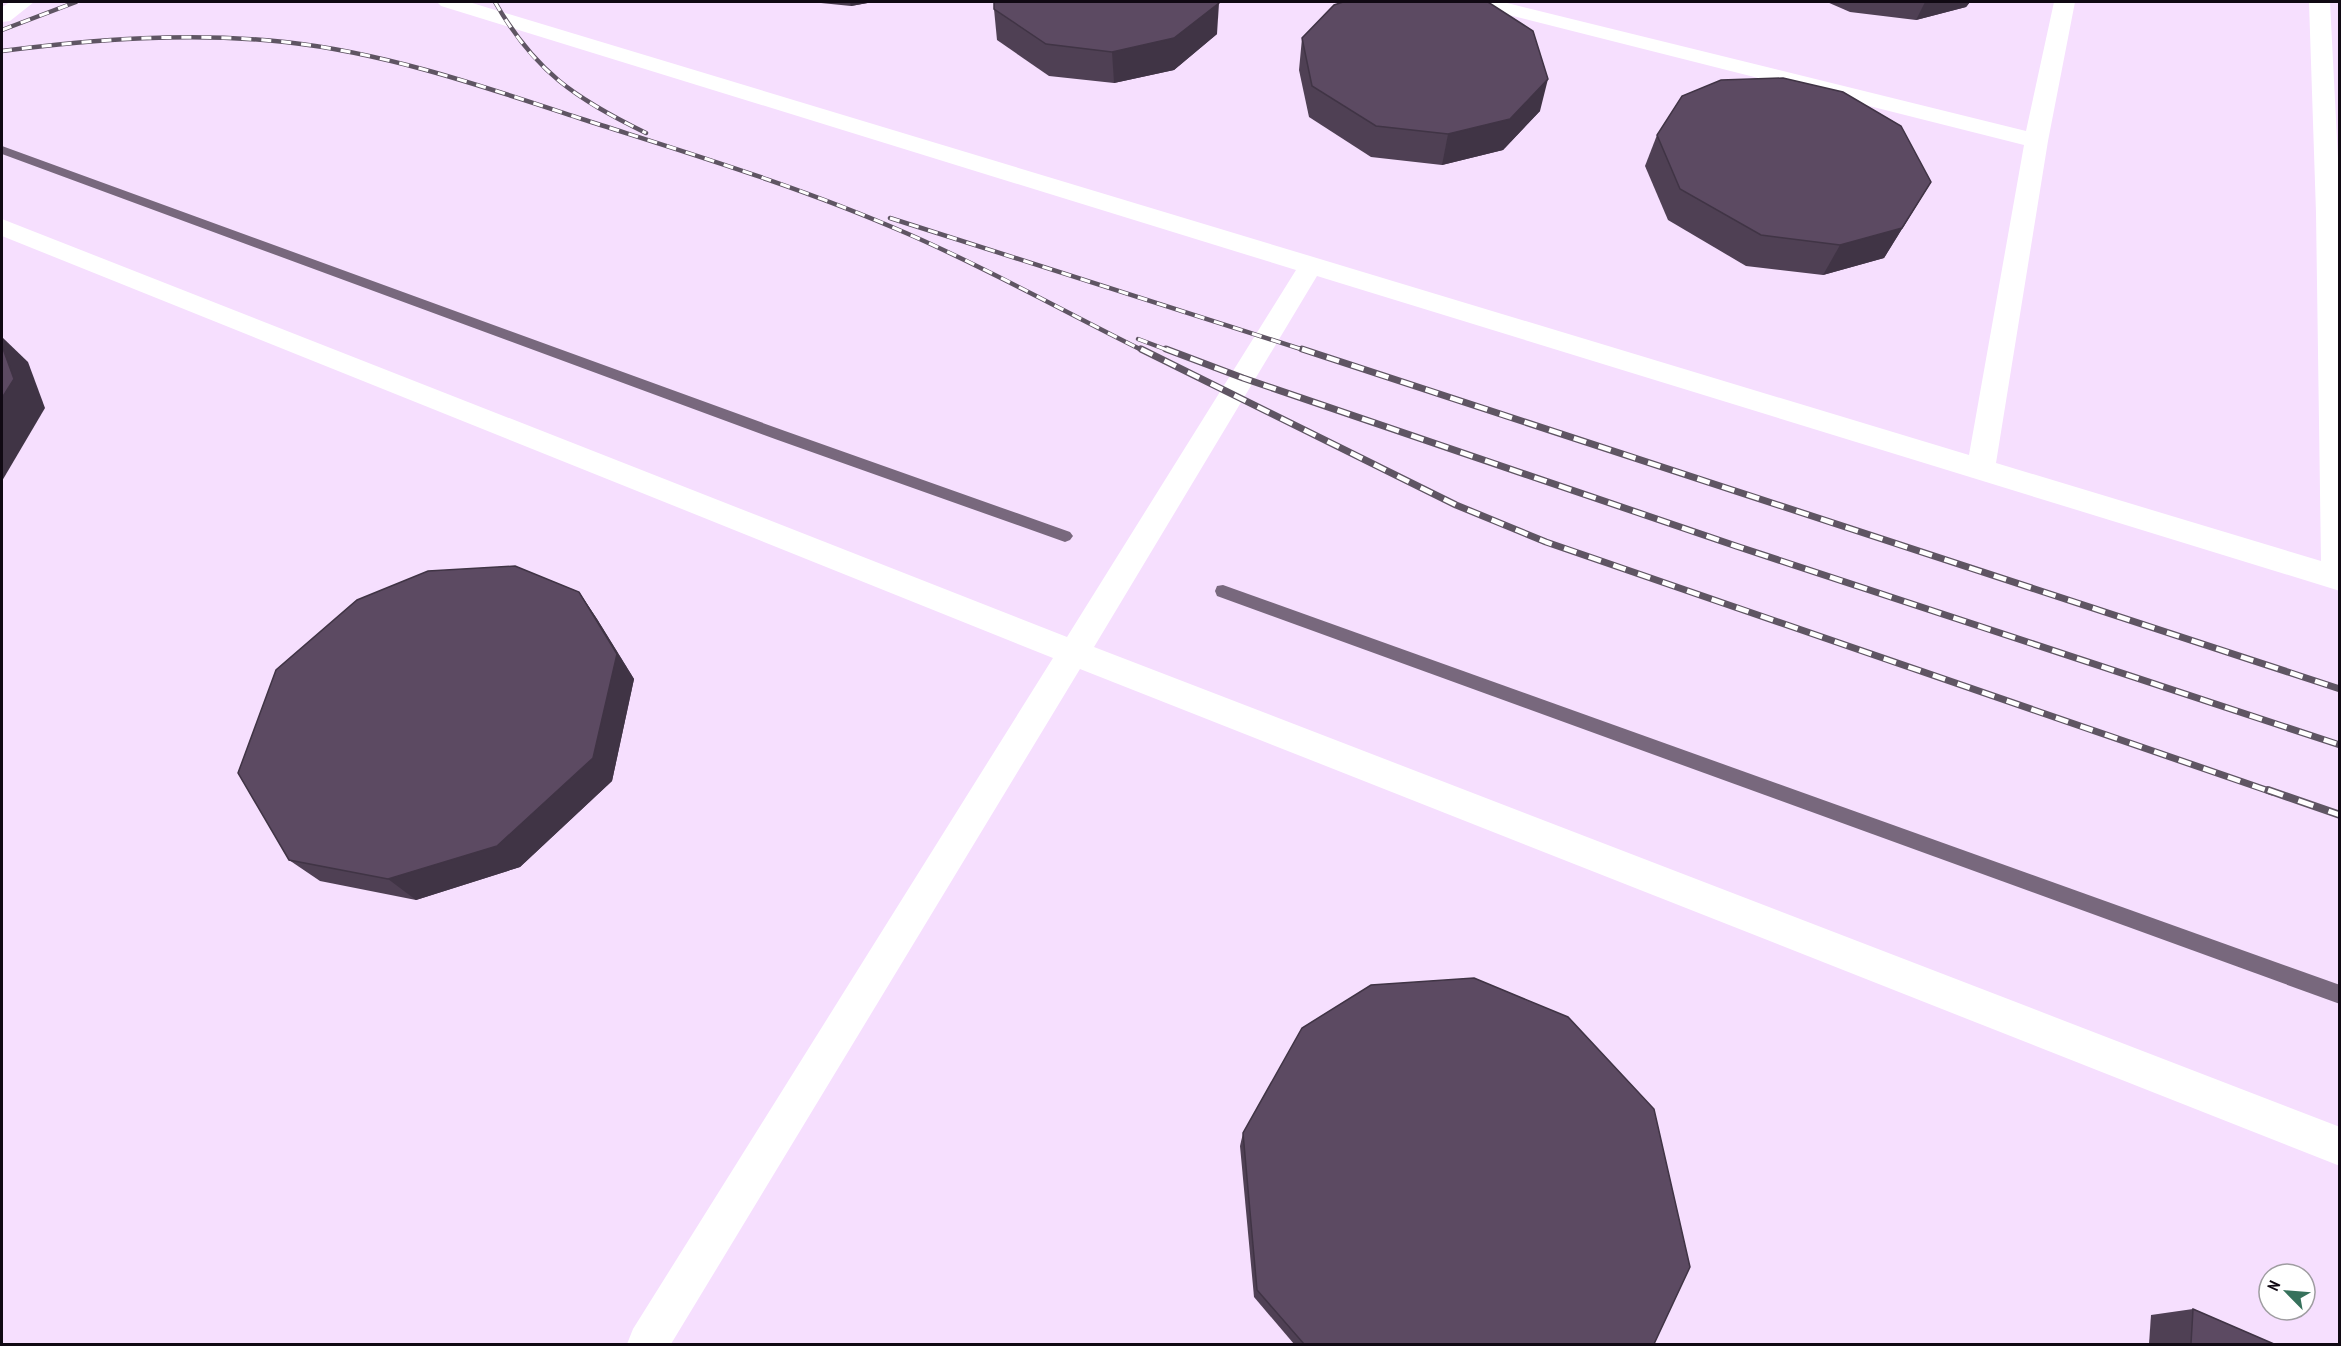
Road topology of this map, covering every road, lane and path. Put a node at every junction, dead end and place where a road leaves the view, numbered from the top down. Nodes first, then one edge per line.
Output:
1 (23, 2) edge
2 (448, 2) edge
3 (1480, 2) edge
4 (2065, 2) edge
5 (2320, 2) edge
6 (2, 16) edge
7 (2036, 141) junction
8 (2334, 215) edge
9 (2, 227) edge
10 (1311, 265) junction
11 (1981, 470) junction
12 (2338, 578) edge
13 (1074, 653) junction
14 (2340, 1147) edge
15 (648, 1344) edge

1 - 6 lane
2 - 10 lane
3 - 7 lane
4 - 7 lane
5 - 8 lane
7 - 11 lane
8 - 12 lane
9 - 13 lane
10 - 11 lane
10 - 13 lane
11 - 12 lane
13 - 14 lane
13 - 15 lane

